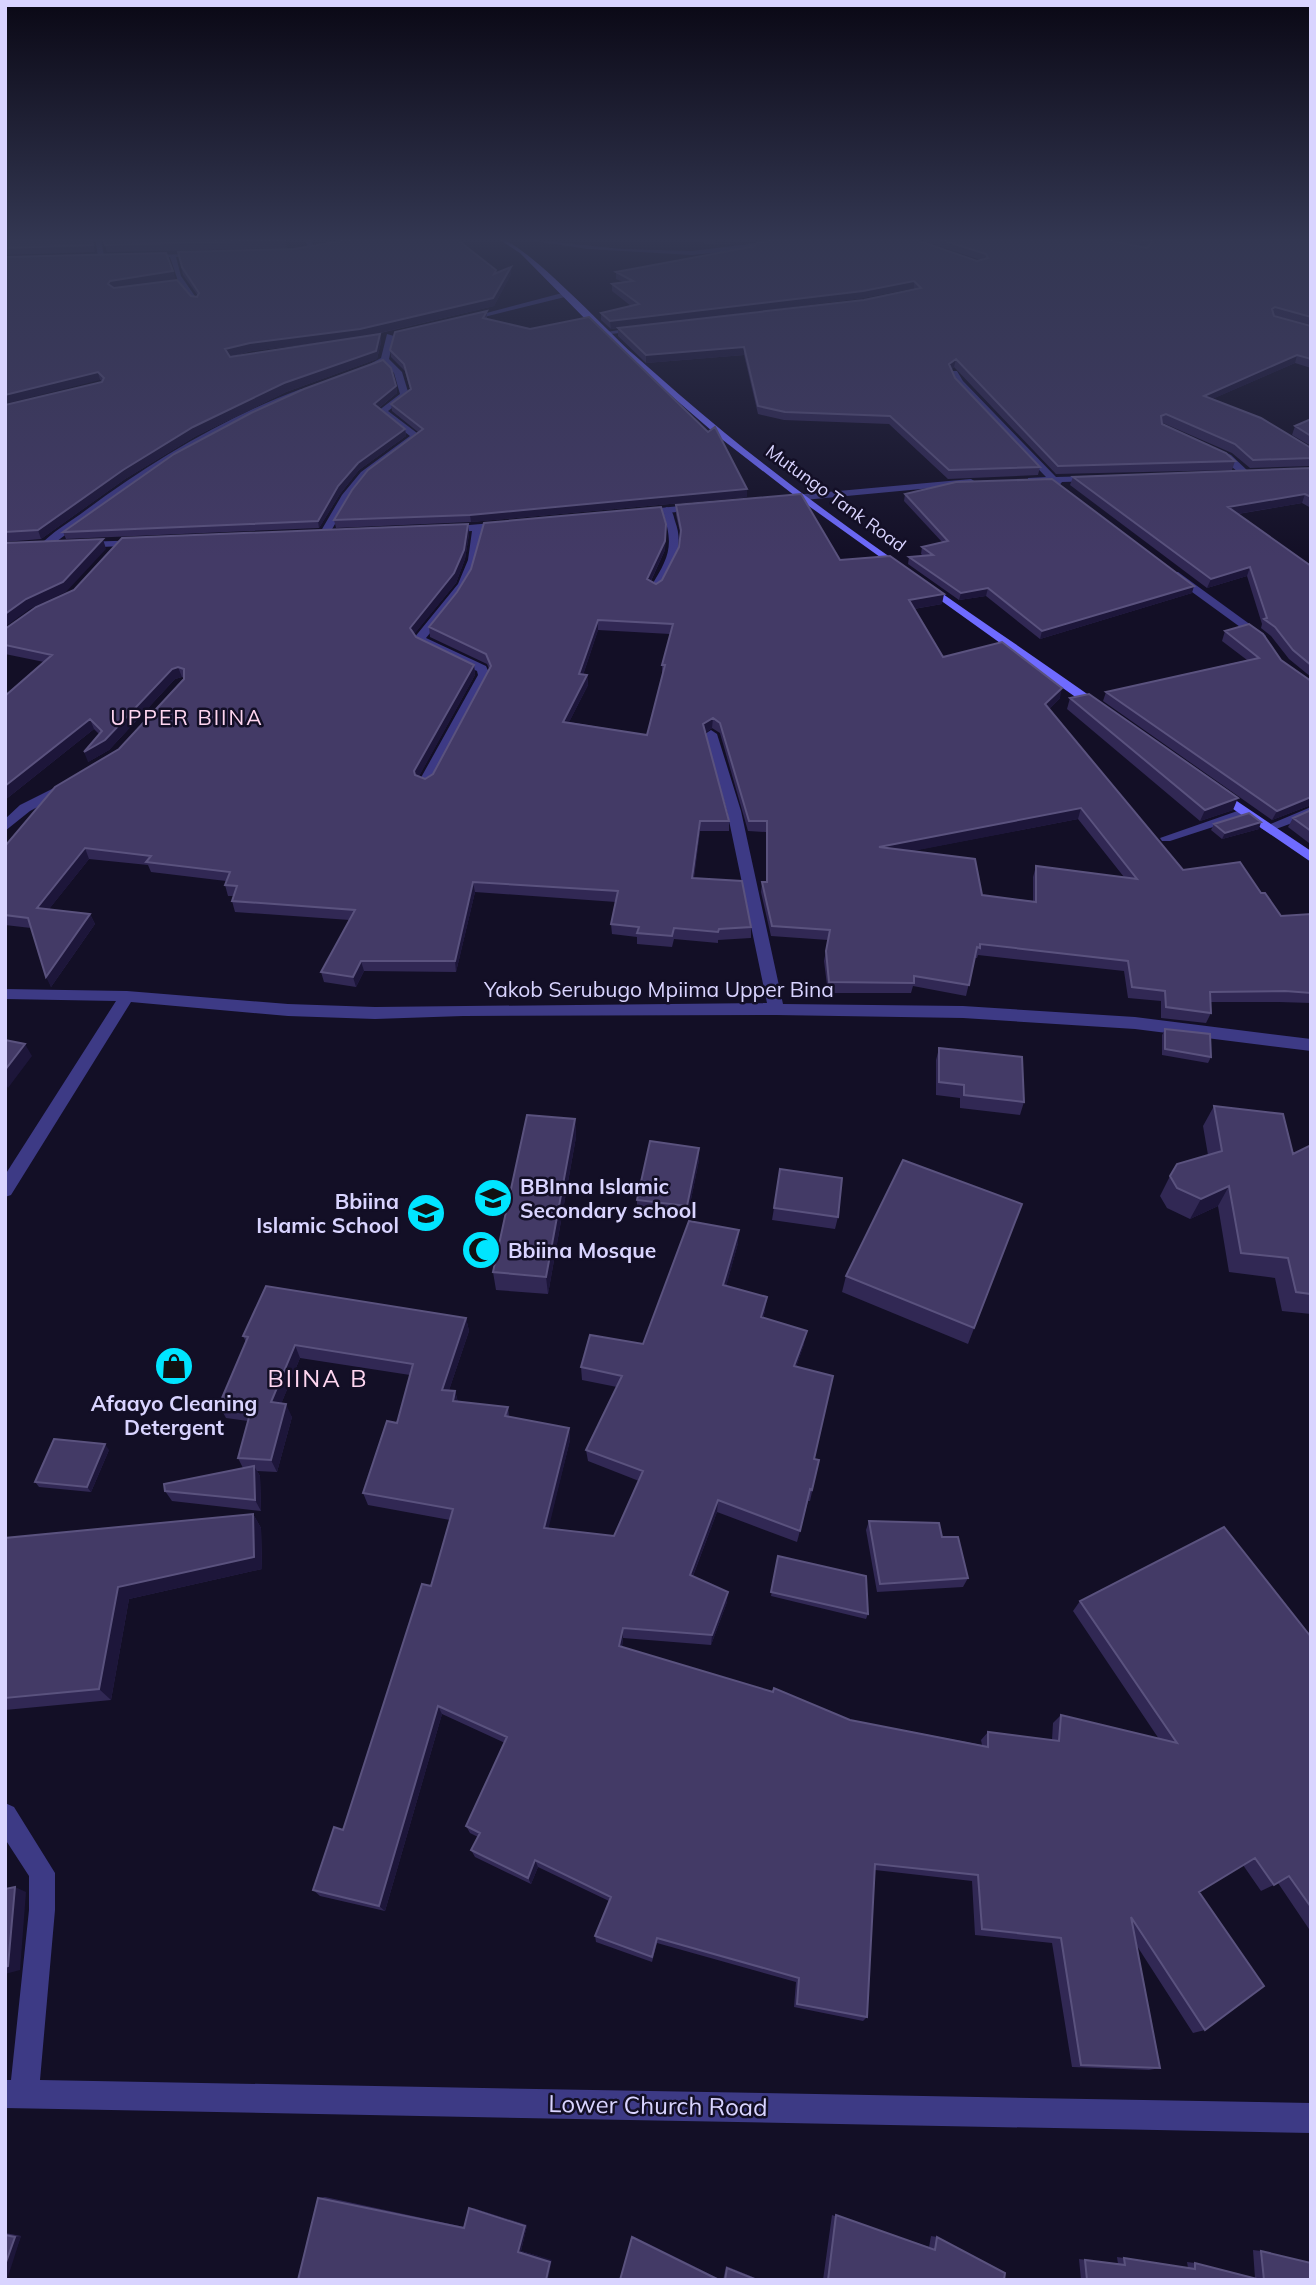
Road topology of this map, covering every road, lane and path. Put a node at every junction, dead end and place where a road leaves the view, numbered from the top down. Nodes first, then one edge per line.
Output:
1 (391, 345) edge
2 (617, 345) edge
3 (385, 359) junction
4 (954, 373) edge
5 (351, 374) edge
6 (315, 387) edge
7 (1206, 447) edge
8 (1260, 474) edge
9 (1235, 475) edge
10 (1247, 475) junction
11 (1051, 479) junction
12 (1105, 479) edge
13 (1025, 480) edge
14 (985, 481) edge
15 (1062, 488) edge
16 (802, 497) junction
17 (775, 500) edge
18 (708, 506) edge
19 (667, 510) junction
20 (622, 514) edge
21 (517, 524) edge
22 (478, 528) junction
23 (431, 531) edge
24 (323, 536) junction
25 (336, 536) edge
26 (309, 537) edge
27 (147, 542) edge
28 (120, 543) junction
29 (44, 546) junction
30 (31, 547) edge
31 (104, 561) edge
32 (1169, 570) edge
33 (655, 588) edge
34 (1269, 646) edge
35 (1109, 715) edge
36 (711, 734) edge
37 (1200, 780) edge
38 (75, 781) edge
39 (425, 783) edge
40 (1311, 811) edge
41 (1245, 812) junction
42 (5, 827) edge
43 (1268, 828) junction
44 (1166, 838) dead end
45 (1311, 858) edge
46 (5, 994) edge
47 (127, 996) junction
48 (776, 1009) junction
49 (1311, 1045) edge
50 (5, 1191) edge
51 (5, 1816) edge
52 (15, 2094) edge
53 (1311, 2118) edge

1 - 3 street
2 - 16 street, Mutungo Tank Road
3 - 5 street
3 - 24 street
4 - 11 street
6 - 29 street
7 - 10 street
8 - 10 street
9 - 10 street
11 - 12 street
11 - 13 street
11 - 15 street
14 - 16 street
16 - 17 street
16 - 35 street, Mutungo Tank Road
18 - 19 street
19 - 20 street
19 - 33 lane
21 - 22 street
22 - 23 street
22 - 39 street
24 - 25 street
24 - 26 street
27 - 28 street
28 - 29 street
28 - 31 street
29 - 30 street
32 - 34 street
36 - 48 street
37 - 41 street
38 - 42 street
40 - 43 street
41 - 43 street
41 - 44 lane
43 - 45 street
46 - 47 street, Yakob Serubugo Mpiima Upper Bina
47 - 48 street, Yakob Serubugo Mpiima Upper Bina
47 - 50 street
48 - 49 street, Yakob Serubugo Mpiima Upper Bina
51 - 52 street
52 - 53 street, Lower Church Road

